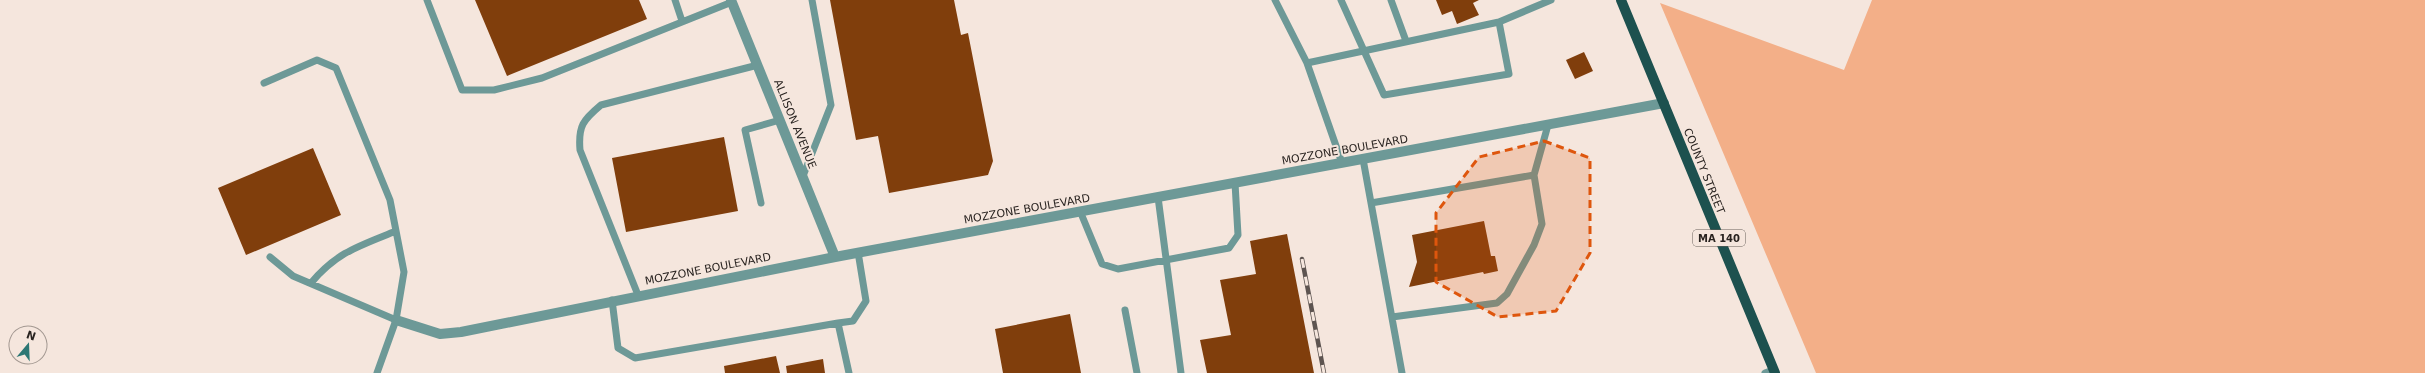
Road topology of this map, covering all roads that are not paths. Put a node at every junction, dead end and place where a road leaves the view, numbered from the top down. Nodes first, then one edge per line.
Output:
1 (427, 0) edge
2 (675, 0) edge
3 (812, 0) edge
4 (1275, 0) edge
5 (1341, 0) edge
6 (1390, 0) edge
7 (1551, 0) edge
8 (1621, 0) edge
9 (731, 1) edge
10 (682, 21) junction
11 (1499, 22) junction
12 (1406, 41) junction
13 (1363, 50) junction
14 (1307, 63) junction
15 (758, 65) junction
16 (264, 83) dead end
17 (1664, 103) junction
18 (780, 120) junction
19 (1548, 124) junction
20 (1363, 159) junction
21 (1342, 162) junction
22 (1534, 175) junction
23 (803, 176) junction
24 (1235, 183) junction
25 (1158, 197) junction
26 (761, 202) dead end
27 (1371, 203) junction
28 (1080, 211) junction
29 (396, 231) junction
30 (858, 252) junction
31 (270, 257) dead end
32 (835, 257) junction
33 (1167, 261) junction
34 (311, 283) junction
35 (638, 295) junction
36 (612, 300) junction
37 (1125, 310) dead end
38 (1392, 317) junction
39 (396, 320) junction
40 (838, 323) junction
41 (1771, 372) edge
42 (377, 373) edge
43 (849, 373) edge
44 (1137, 373) edge
45 (1181, 373) edge
46 (1402, 373) edge

1 - 10 lane
2 - 10 lane
3 - 23 lane
4 - 14 lane
5 - 13 lane
6 - 12 lane
7 - 11 lane
8 - 17 main road, COUNTY STREET / MA 140
9 - 10 lane
9 - 15 street, ALLISON AVENUE
11 - 12 lane
11 - 13 lane
12 - 13 lane
13 - 14 lane
14 - 21 lane
15 - 18 street, ALLISON AVENUE
15 - 35 lane
16 - 29 lane
17 - 19 street, MOZZONE BOULEVARD
17 - 41 main road, COUNTY STREET / MA 140
18 - 23 street, ALLISON AVENUE
18 - 26 lane
19 - 20 street, MOZZONE BOULEVARD
19 - 22 lane
20 - 21 street, MOZZONE BOULEVARD
20 - 27 lane
21 - 24 street, MOZZONE BOULEVARD
22 - 27 lane
22 - 38 lane
23 - 32 street, ALLISON AVENUE
24 - 25 street, MOZZONE BOULEVARD
24 - 33 lane
25 - 28 street, MOZZONE BOULEVARD
25 - 33 lane
27 - 38 lane
28 - 30 street, MOZZONE BOULEVARD
28 - 33 lane
29 - 34 lane
29 - 39 lane
30 - 32 street, MOZZONE BOULEVARD
30 - 40 lane
31 - 34 lane
32 - 35 street, MOZZONE BOULEVARD
33 - 45 lane
34 - 39 lane
35 - 36 street, MOZZONE BOULEVARD
36 - 39 street, MOZZONE BOULEVARD
36 - 40 lane
37 - 44 lane
38 - 46 lane
39 - 42 lane
40 - 43 lane

